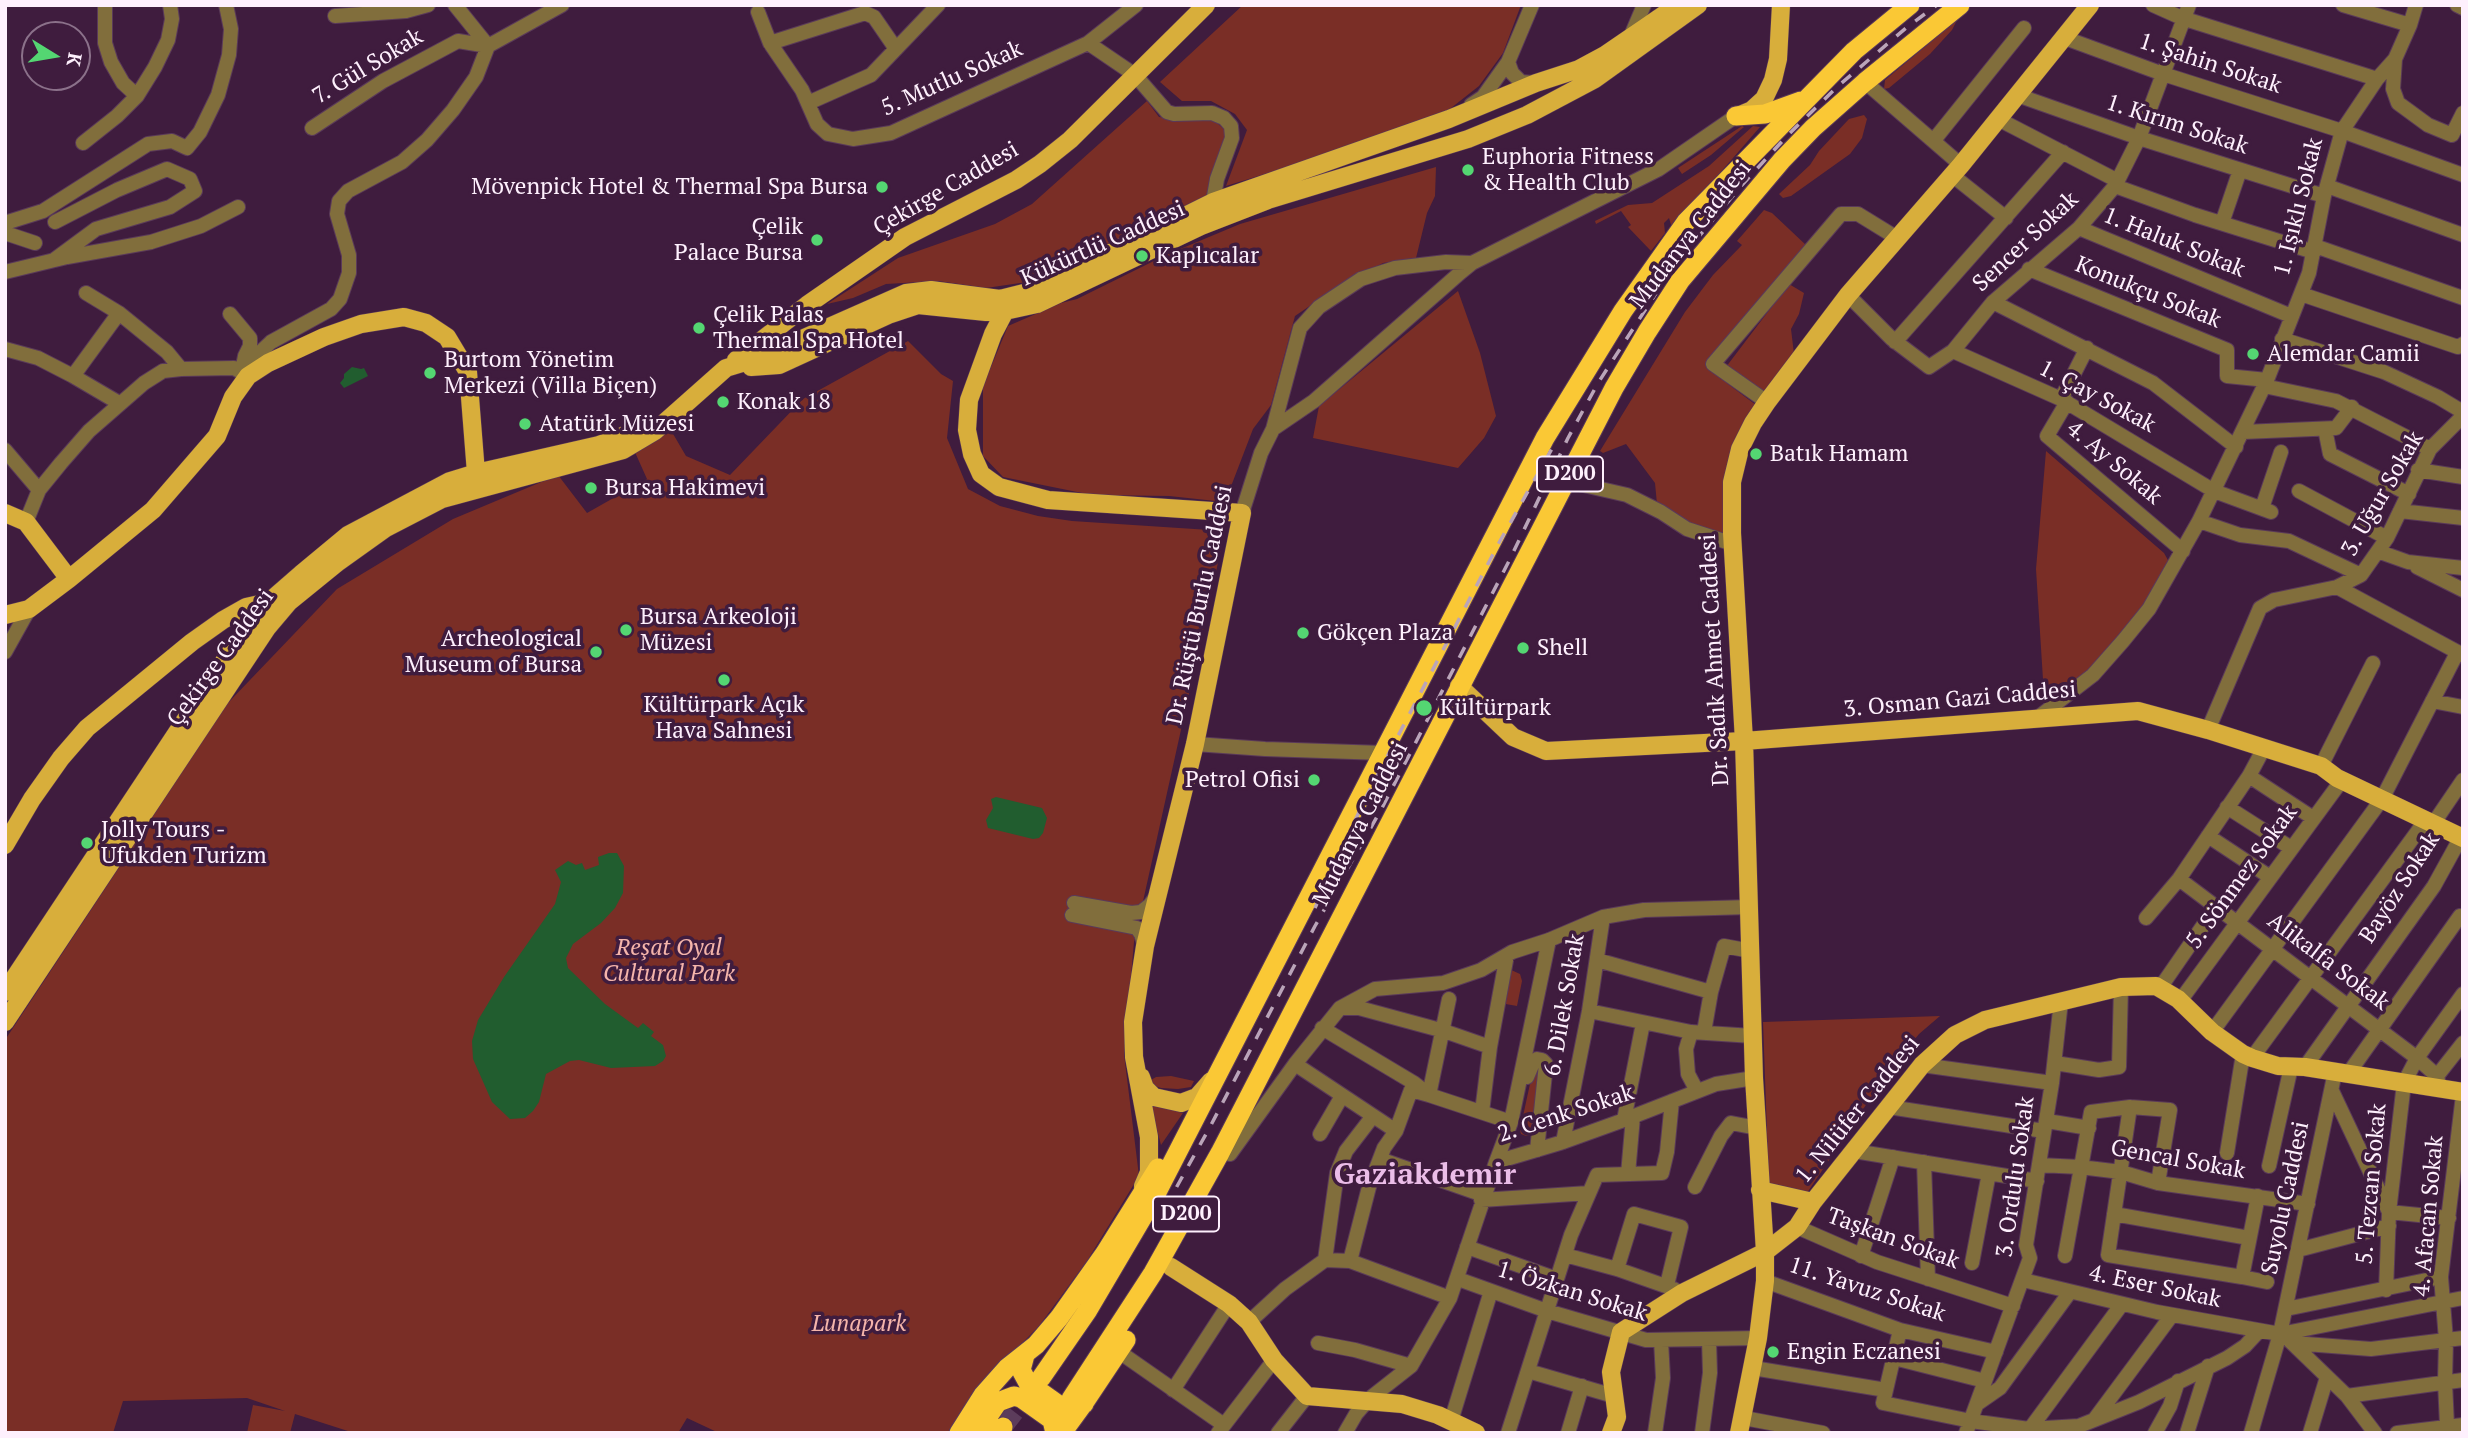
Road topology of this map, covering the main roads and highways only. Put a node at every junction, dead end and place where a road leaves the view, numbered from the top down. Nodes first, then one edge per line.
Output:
1 (1206, 5) edge
2 (1678, 5) edge
3 (1698, 5) edge
4 (1781, 5) edge
5 (1910, 5) edge
6 (1960, 5) edge
7 (2090, 5) edge
8 (1808, 98) junction
9 (1736, 116) joint
10 (1018, 296) junction
11 (974, 297) junction
12 (986, 312) junction
13 (1004, 312) junction
14 (726, 368) junction
15 (476, 473) junction
16 (459, 494) junction
17 (5, 513) edge
18 (1240, 518) junction
19 (69, 579) junction
20 (270, 601) junction
21 (289, 602) junction
22 (5, 615) edge
23 (1459, 686) junction
24 (1744, 741) junction
25 (2462, 838) edge
26 (5, 845) edge
27 (5, 992) edge
28 (5, 1022) edge
29 (1287, 1022) junction
30 (1134, 1057) junction
31 (1218, 1073) junction
32 (2463, 1093) edge
33 (1760, 1190) junction
34 (1136, 1202) junction
35 (1813, 1202) junction
36 (1765, 1252) junction
37 (1171, 1267) junction
38 (1025, 1354) junction
39 (1041, 1378) tunnel mouth
40 (1077, 1401) junction
41 (1741, 1425) edge
42 (1464, 1428) edge
43 (959, 1433) edge
44 (977, 1433) edge
45 (1055, 1433) edge
46 (1062, 1433) edge
47 (1611, 1433) edge

1 - 14 main road, Çekirge Caddesi
2 - 10 main road, Kükürtlü Caddesi
3 - 13 main road, Kükürtlü Caddesi
4 - 9 main road
5 - 8 highway, Mudanya Caddesi / D200
6 - 23 highway, Mudanya Caddesi / D200
7 - 24 main road, Dr. Sadık Ahmet Caddesi
8 - 9 highway
8 - 31 highway, Mudanya Caddesi / D200
10 - 11 main road, Kükürtlü Caddesi
10 - 13 main road
11 - 12 main road
11 - 14 main road, Kükürtlü Caddesi
12 - 13 main road, Kükürtlü Caddesi
12 - 14 main road, Kükürtlü Caddesi
12 - 18 main road
13 - 18 main road
14 - 15 main road, Çekirge Caddesi
14 - 16 main road, Çekirge Caddesi
15 - 16 main road
15 - 19 main road
15 - 20 main road, Çekirge Caddesi
16 - 21 main road, Çekirge Caddesi
17 - 19 main road
18 - 30 main road, Dr. Rüştü Burlu Caddesi
19 - 22 main road
20 - 21 main road
20 - 26 main road
20 - 27 main road, Çekirge Caddesi
21 - 28 main road, Çekirge Caddesi
23 - 24 main road, 3. Osman Gazi Caddesi
23 - 29 highway, Mudanya Caddesi / D200
24 - 25 main road, 3. Osman Gazi Caddesi
24 - 33 main road, Dr. Sadık Ahmet Caddesi
29 - 37 highway
29 - 40 highway, Mudanya Caddesi / D200
30 - 31 main road
30 - 34 main road
31 - 34 highway
31 - 39 highway, Mudanya Caddesi / D200
32 - 35 main road, 1. Nilüfer Caddesi
33 - 35 main road
33 - 36 main road, Dr. Sadık Ahmet Caddesi
34 - 38 highway
35 - 36 main road, 1. Nilüfer Caddesi
36 - 41 main road, Dr. Sadık Ahmet Caddesi
36 - 47 main road, 1. Nilüfer Caddesi
37 - 40 highway
37 - 42 main road
38 - 40 highway
38 - 43 highway
40 - 46 highway
44 - 45 highway

